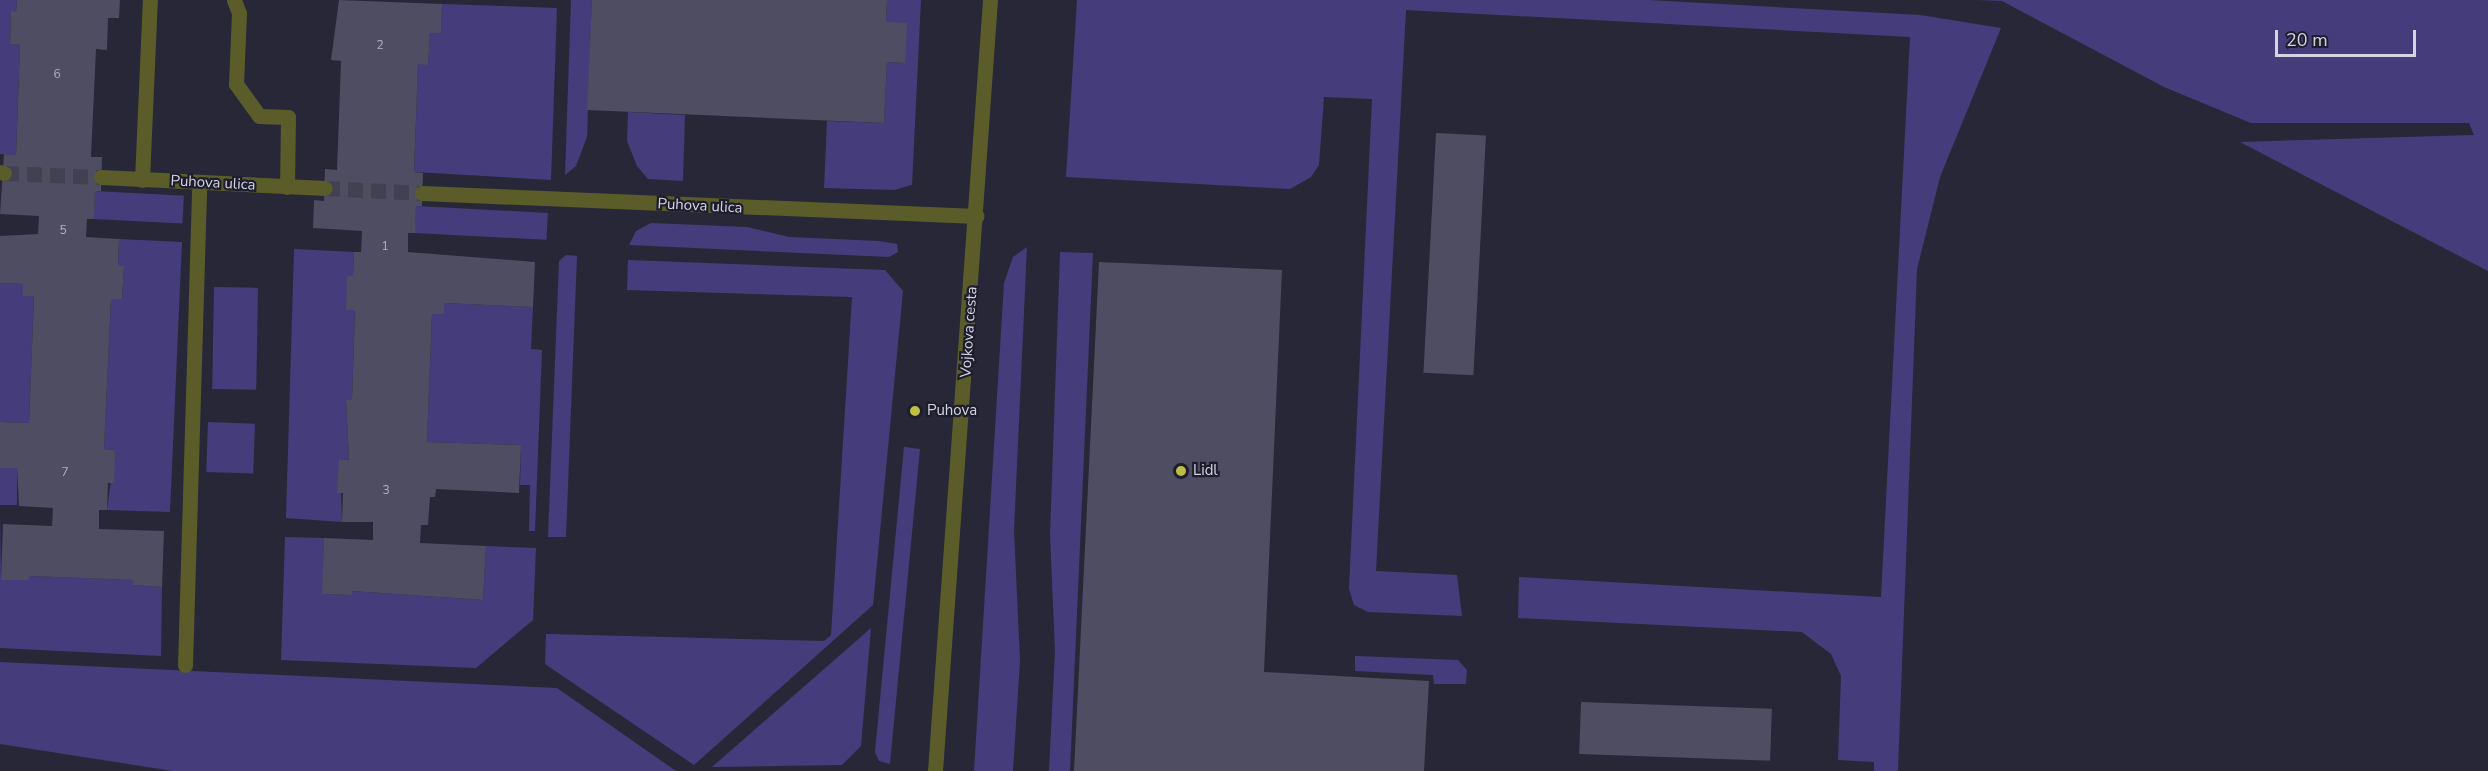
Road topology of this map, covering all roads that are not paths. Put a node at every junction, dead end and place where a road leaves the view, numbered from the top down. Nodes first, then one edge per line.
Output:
1 (150, 0) edge
2 (234, 0) edge
3 (990, 0) edge
4 (101, 177) tunnel mouth
5 (142, 180) junction
6 (199, 182) junction
7 (287, 187) junction
8 (325, 188) tunnel mouth
9 (422, 193) tunnel mouth
10 (977, 216) junction
11 (185, 665) dead end
12 (935, 771) edge

1 - 5 street
2 - 7 street
3 - 10 street, Vojkova cesta
4 - 5 street, Puhova ulica
5 - 6 street, Puhova ulica
6 - 7 street, Puhova ulica
6 - 11 street
7 - 8 street, Puhova ulica
9 - 10 street, Puhova ulica
10 - 12 street, Vojkova cesta

